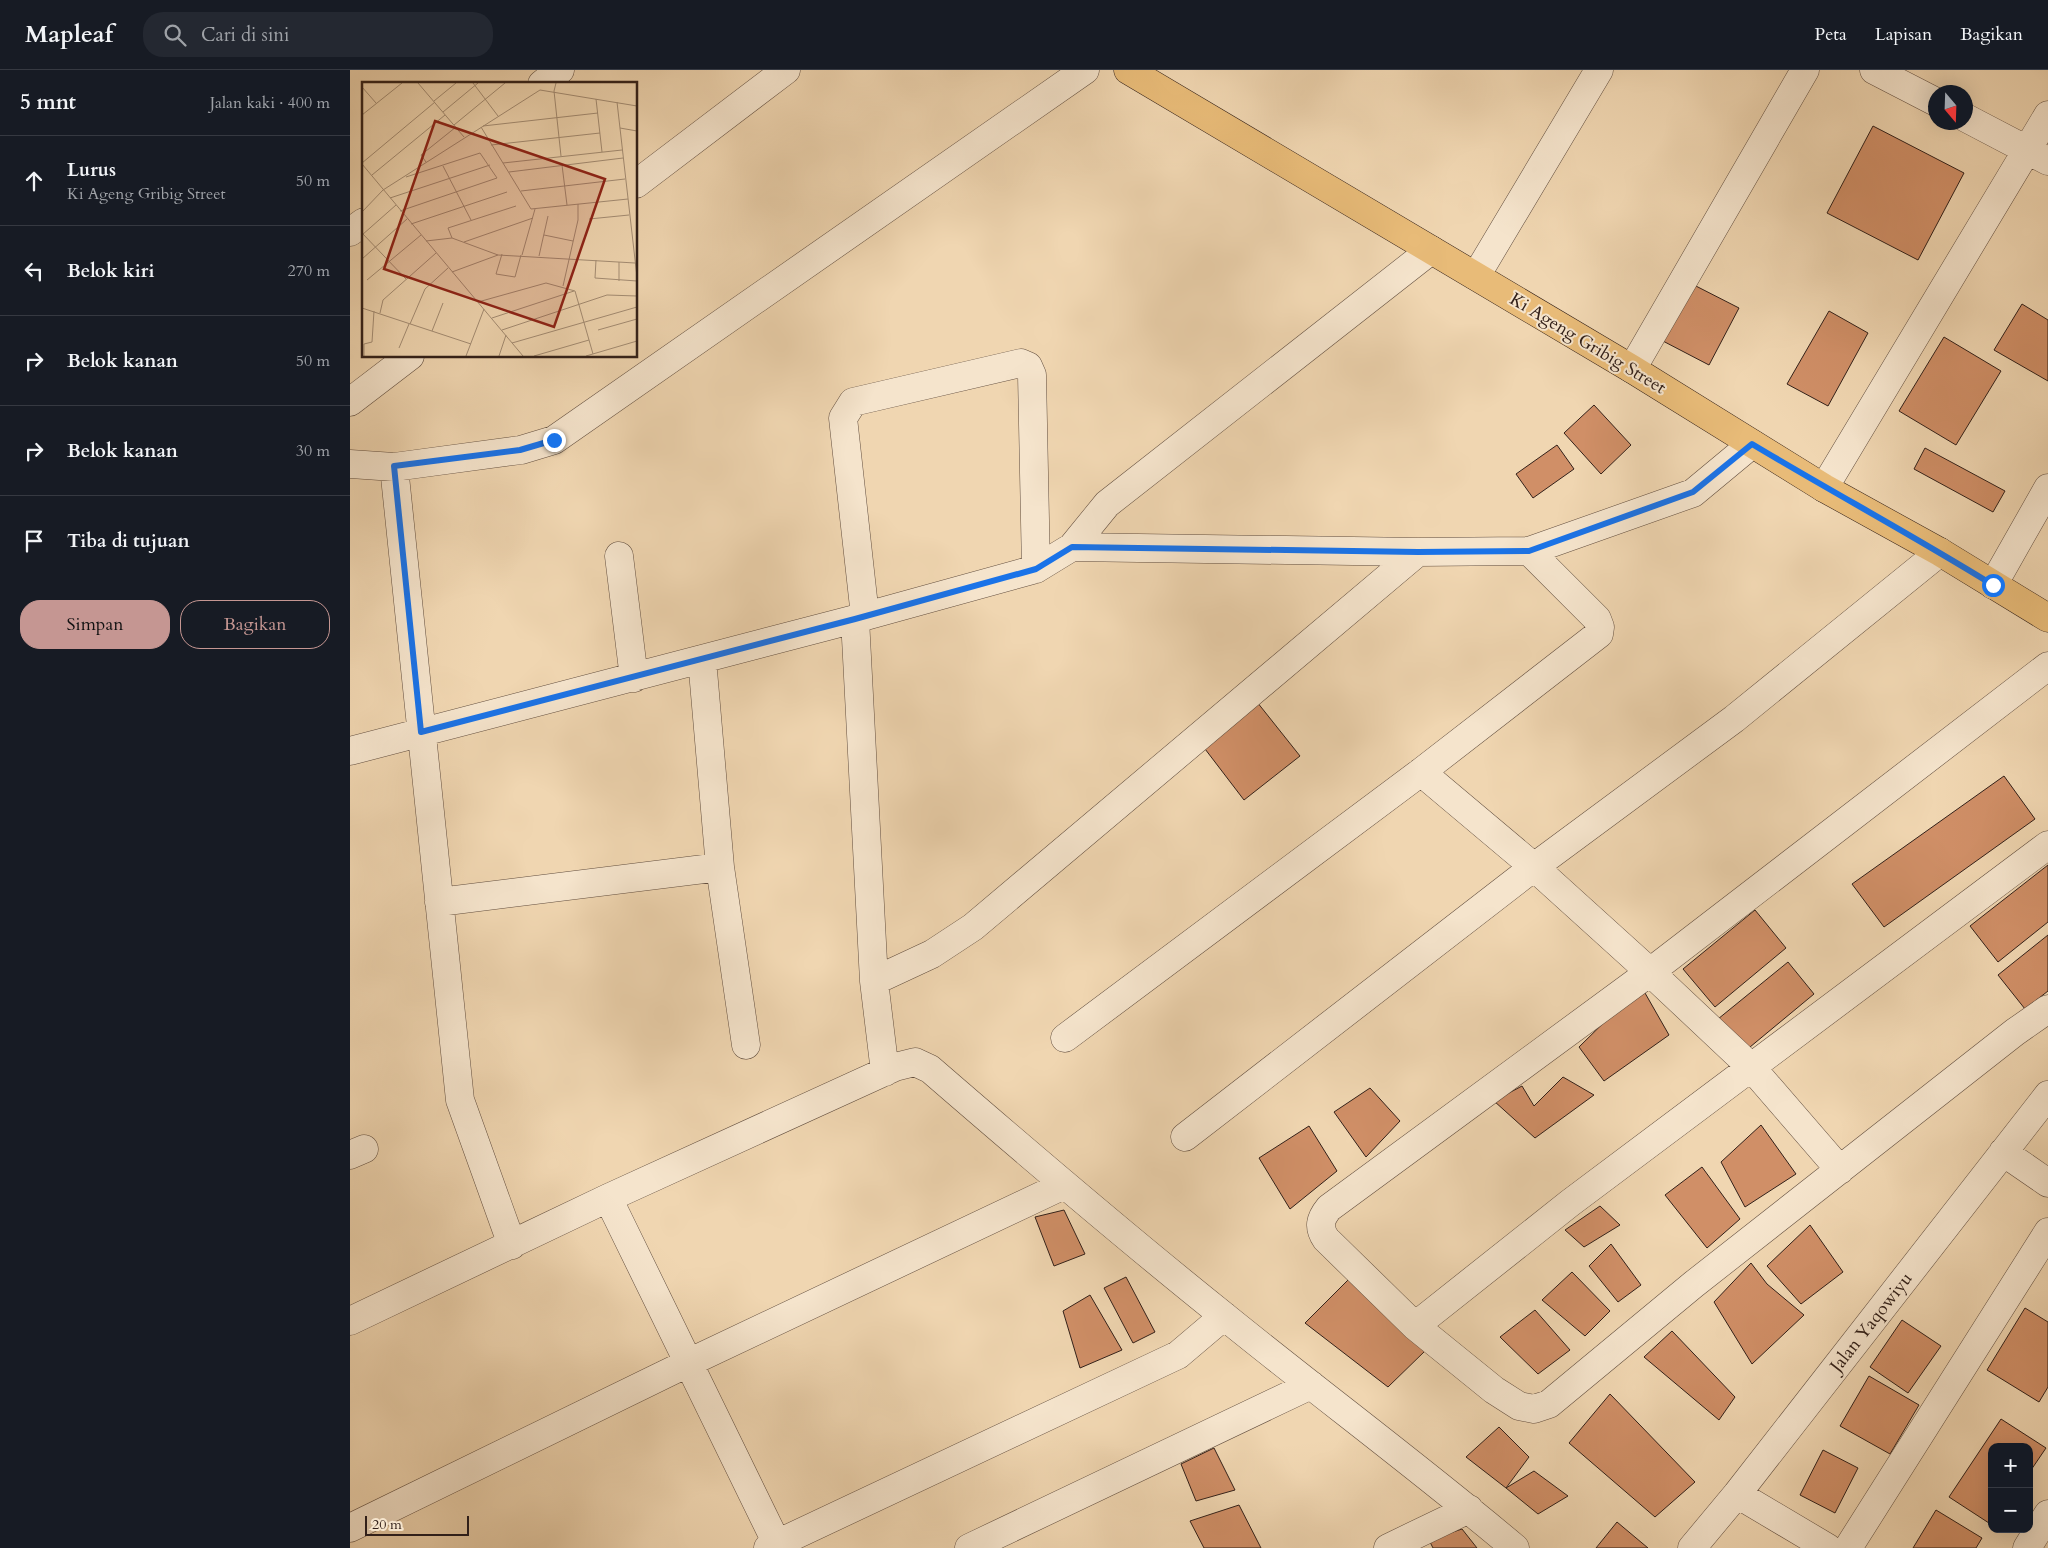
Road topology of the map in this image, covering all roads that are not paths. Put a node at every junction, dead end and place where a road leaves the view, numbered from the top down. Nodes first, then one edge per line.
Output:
1 (560, 70) edge
2 (786, 70) edge
3 (1085, 70) edge
4 (1128, 70) edge
5 (1599, 70) edge
6 (1805, 70) edge
7 (1874, 70) edge
8 (545, 82) edge
9 (1928, 98) edge
10 (2048, 115) edge
11 (1973, 122) edge
12 (2037, 156) edge
13 (638, 182) edge
14 (362, 223) edge
15 (350, 232) edge
16 (1431, 250) junction
17 (1476, 276) junction
18 (407, 358) edge
19 (1632, 369) junction
20 (350, 402) edge
21 (1752, 444) junction
22 (350, 464) edge
23 (394, 466) junction
24 (1824, 488) junction
25 (2048, 488) edge
26 (1072, 547) junction
27 (1529, 551) junction
28 (1418, 552) junction
29 (1940, 552) junction
30 (618, 556) dead end
31 (1036, 569) junction
32 (1993, 585) junction
33 (860, 618) junction
34 (2048, 618) edge
35 (702, 659) junction
36 (2048, 666) edge
37 (634, 678) junction
38 (421, 732) junction
39 (350, 751) edge
40 (1421, 772) junction
41 (2048, 845) edge
42 (720, 867) junction
43 (1534, 867) junction
44 (439, 902) junction
45 (1650, 972) junction
46 (874, 981) junction
47 (2048, 1009) edge
48 (1065, 1038) dead end
49 (746, 1045) dead end
50 (1751, 1068) junction
51 (885, 1072) junction
52 (2048, 1095) edge
53 (1185, 1137) dead end
54 (2003, 1152) junction
55 (1840, 1170) junction
56 (2048, 1183) edge
57 (1064, 1185) junction
58 (608, 1198) junction
59 (2048, 1232) edge
60 (512, 1245) junction
61 (1224, 1316) junction
62 (350, 1321) edge
63 (1415, 1326) junction
64 (688, 1363) junction
65 (1311, 1385) junction
66 (1737, 1494) junction
67 (1469, 1509) junction
68 (2048, 1514) edge
69 (350, 1528) edge
70 (772, 1546) edge
71 (969, 1548) edge
72 (1388, 1548) edge
73 (1515, 1548) edge
74 (1692, 1548) edge
75 (1828, 1548) edge
76 (1848, 1548) edge
77 (2027, 1548) edge

1 - 8 street
2 - 13 street
3 - 23 street
4 - 16 main road, Ki Ageng Gribig Street
5 - 17 street
6 - 19 street
7 - 9 street
10 - 12 street
11 - 12 street
12 - 24 street
14 - 15 street
16 - 17 main road, Ki Ageng Gribig Street
16 - 26 street
17 - 19 main road, Ki Ageng Gribig Street
18 - 20 street
19 - 21 main road, Ki Ageng Gribig Street
21 - 24 main road, Ki Ageng Gribig Street
21 - 27 street
22 - 23 street
23 - 38 street
24 - 29 main road, Ki Ageng Gribig Street
25 - 32 street
26 - 28 street
26 - 31 street
27 - 28 street
27 - 40 street
28 - 46 street
29 - 32 main road, Ki Ageng Gribig Street
29 - 43 street
30 - 37 street
31 - 33 street
31 - 33 street
32 - 34 main road, Ki Ageng Gribig Street
33 - 35 street
33 - 46 street
35 - 37 street
35 - 42 street
36 - 45 street
37 - 38 street
38 - 39 street
38 - 44 street
40 - 43 street
40 - 48 street
41 - 50 street
42 - 44 street
42 - 49 street
43 - 45 street
43 - 53 street
44 - 60 street
45 - 50 street
45 - 63 street
46 - 51 street
47 - 55 street
50 - 55 street
50 - 63 street
51 - 57 street
51 - 58 street
52 - 54 street, Jalan Yaqowiyu
54 - 56 street
54 - 66 street, Jalan Yaqowiyu
55 - 63 street
57 - 61 street
57 - 64 street
58 - 60 street
58 - 64 street
59 - 76 street
60 - 62 street
61 - 65 street
61 - 70 street
64 - 69 street
64 - 70 street
65 - 67 street
65 - 71 street
66 - 74 street, Jalan Yaqowiyu
66 - 75 street
67 - 72 street
67 - 73 street
68 - 77 street

